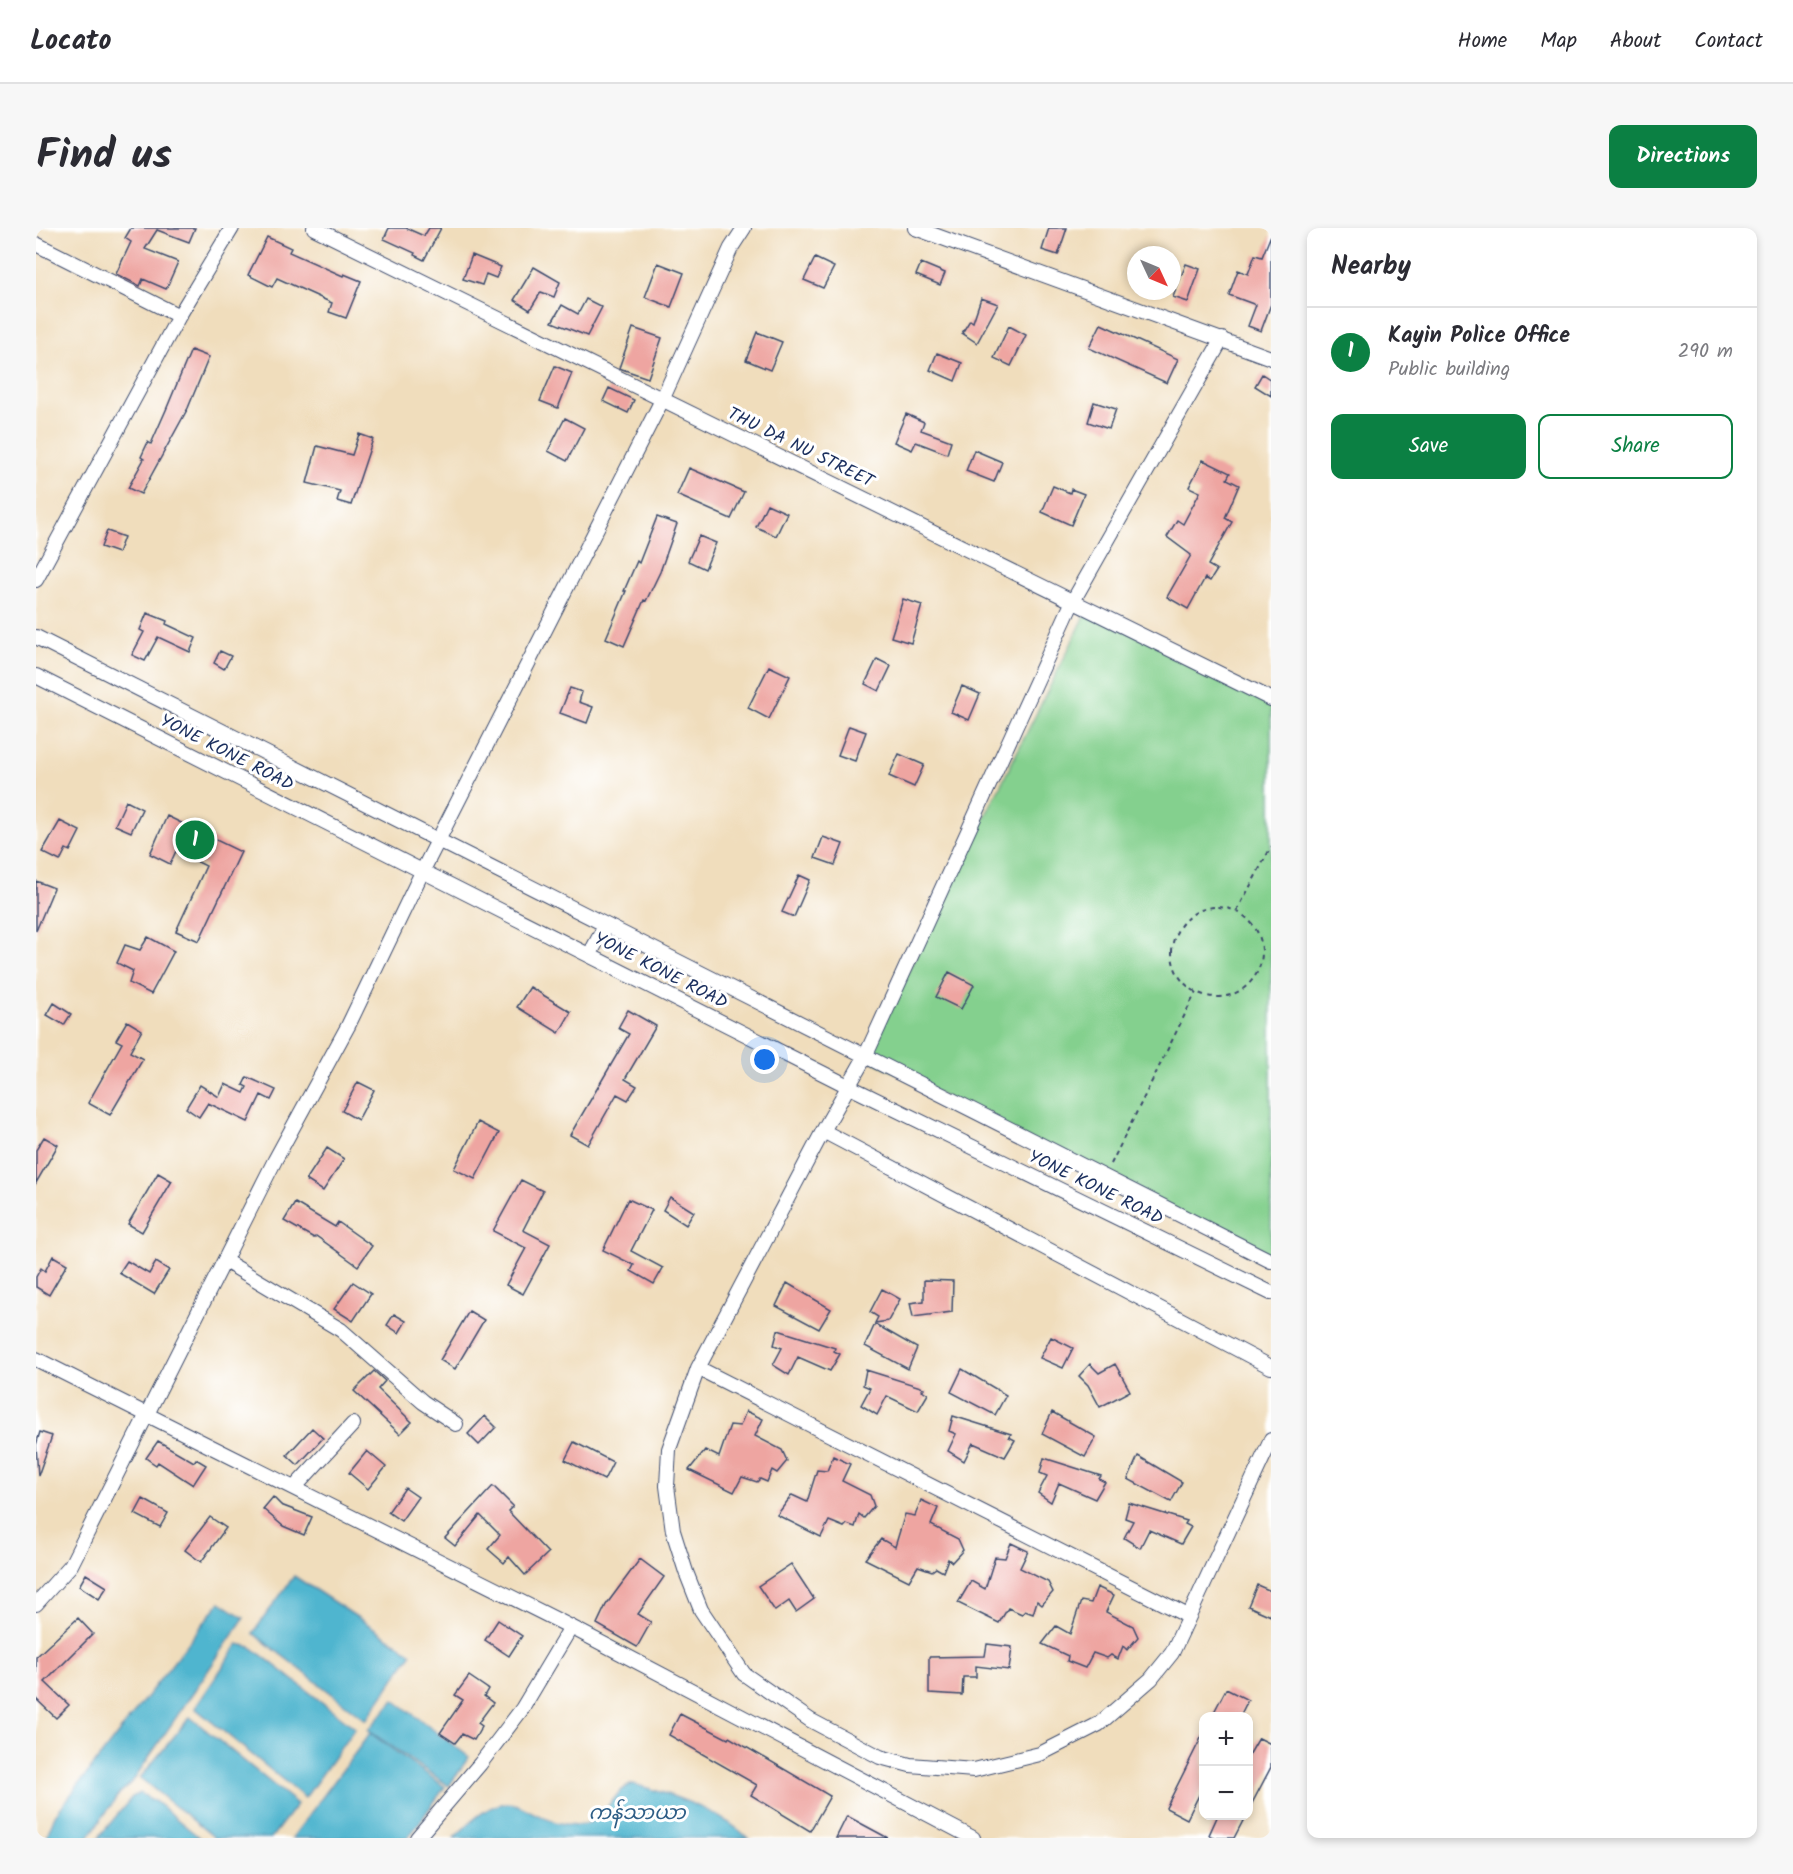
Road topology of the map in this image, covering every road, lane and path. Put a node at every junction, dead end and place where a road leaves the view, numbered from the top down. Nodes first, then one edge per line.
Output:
1 (232, 228) edge
2 (314, 228) edge
3 (744, 228) edge
4 (915, 228) edge
5 (36, 244) edge
6 (179, 316) junction
7 (1222, 339) junction
8 (1271, 358) edge
9 (663, 398) junction
10 (36, 580) edge
11 (1073, 601) junction
12 (36, 637) edge
13 (36, 676) edge
14 (1271, 699) edge
15 (438, 841) junction
16 (1271, 847) edge
17 (423, 870) junction
18 (1237, 911) junction
19 (606, 926) junction
20 (590, 954) junction
21 (1196, 992) junction
22 (865, 1057) junction
23 (850, 1087) junction
24 (823, 1131) junction
25 (1104, 1177) junction
26 (225, 1261) junction
27 (1271, 1261) edge
28 (1271, 1293) edge
29 (36, 1359) edge
30 (1271, 1367) edge
31 (698, 1368) junction
32 (147, 1414) junction
33 (353, 1424) dead end
34 (456, 1424) dead end
35 (1271, 1440) edge
36 (294, 1488) junction
37 (41, 1590) edge
38 (36, 1604) edge
39 (1188, 1616) junction
40 (571, 1627) junction
41 (417, 1838) edge
42 (973, 1838) edge

1 - 6 street
2 - 9 street, THU DA NU STREET
3 - 9 street
4 - 7 street
5 - 6 street
6 - 10 street
7 - 8 street
7 - 11 street
9 - 11 street, THU DA NU STREET
9 - 15 street
11 - 14 street, THU DA NU STREET
11 - 22 street
12 - 15 street
13 - 17 street, YONE KONE ROAD
15 - 17 street
15 - 19 street
16 - 18 path
17 - 20 street, YONE KONE ROAD
17 - 26 street
18 - 21 path
18 - 21 path
19 - 20 street
19 - 22 street
20 - 23 street, YONE KONE ROAD
21 - 25 path
22 - 23 street
22 - 25 street
23 - 24 street
23 - 28 street, YONE KONE ROAD
24 - 30 street
24 - 31 street
25 - 27 street
26 - 32 street
26 - 34 street
29 - 32 street
31 - 39 street
31 - 39 street
32 - 36 street
32 - 37 street
33 - 36 street
35 - 39 street
36 - 40 street
37 - 38 street
40 - 41 street
40 - 42 street

